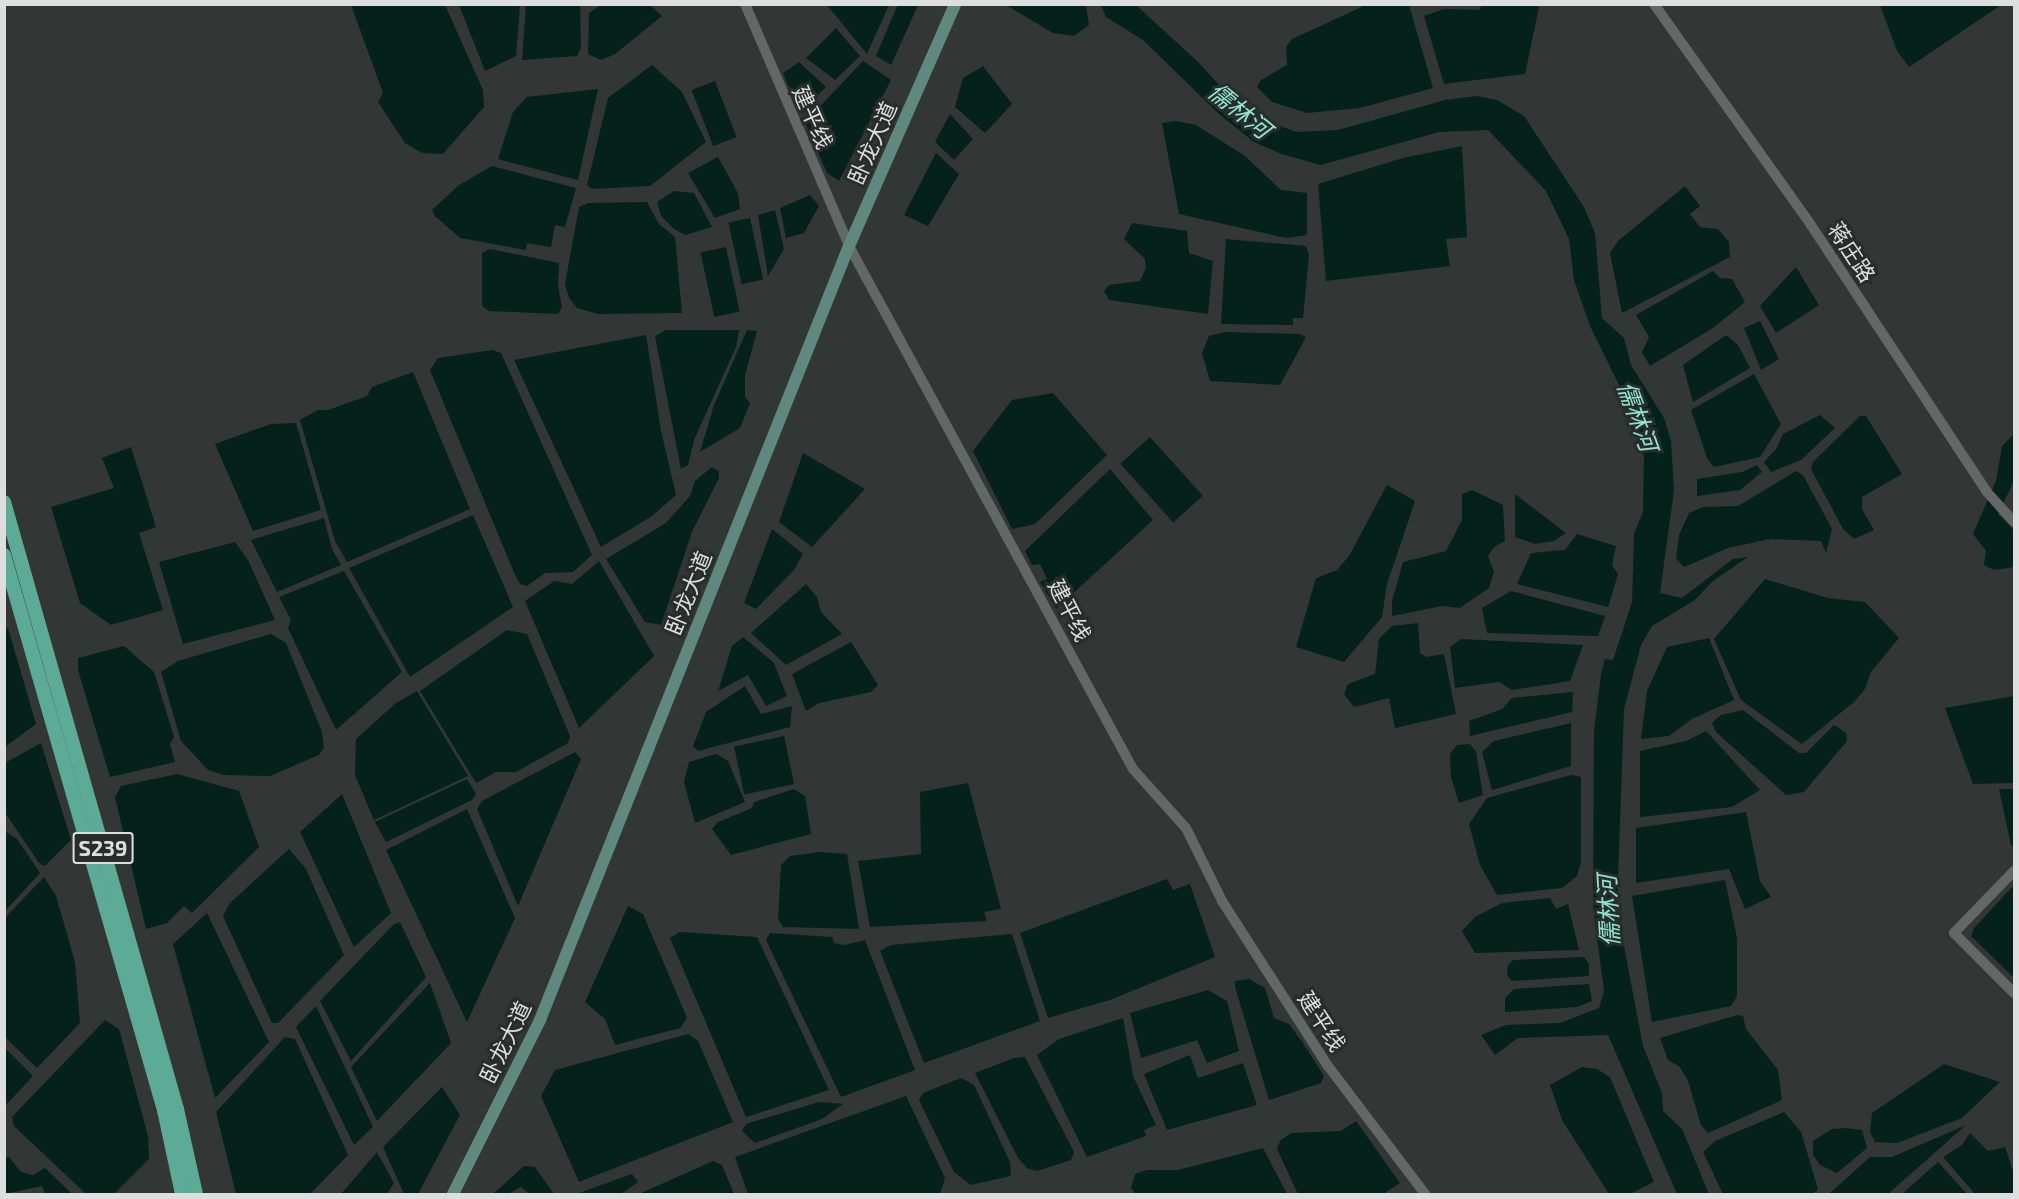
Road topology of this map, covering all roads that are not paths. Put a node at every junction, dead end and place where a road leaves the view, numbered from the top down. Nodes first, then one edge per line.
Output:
1 (745, 4) edge
2 (955, 4) edge
3 (1654, 4) edge
4 (849, 246) junction
5 (4, 502) edge
6 (2014, 522) edge
7 (4, 555) edge
8 (2014, 871) edge
9 (2014, 993) edge
10 (182, 1194) edge
11 (196, 1194) edge
12 (453, 1194) edge
13 (1425, 1194) edge

1 - 4 street, 建平线
2 - 4 main road, 卧龙大道
3 - 6 street, 蒋庄路
4 - 12 main road, 卧龙大道
4 - 13 street, 建平线
5 - 11 main road, S239
7 - 10 main road, S239
8 - 9 street

